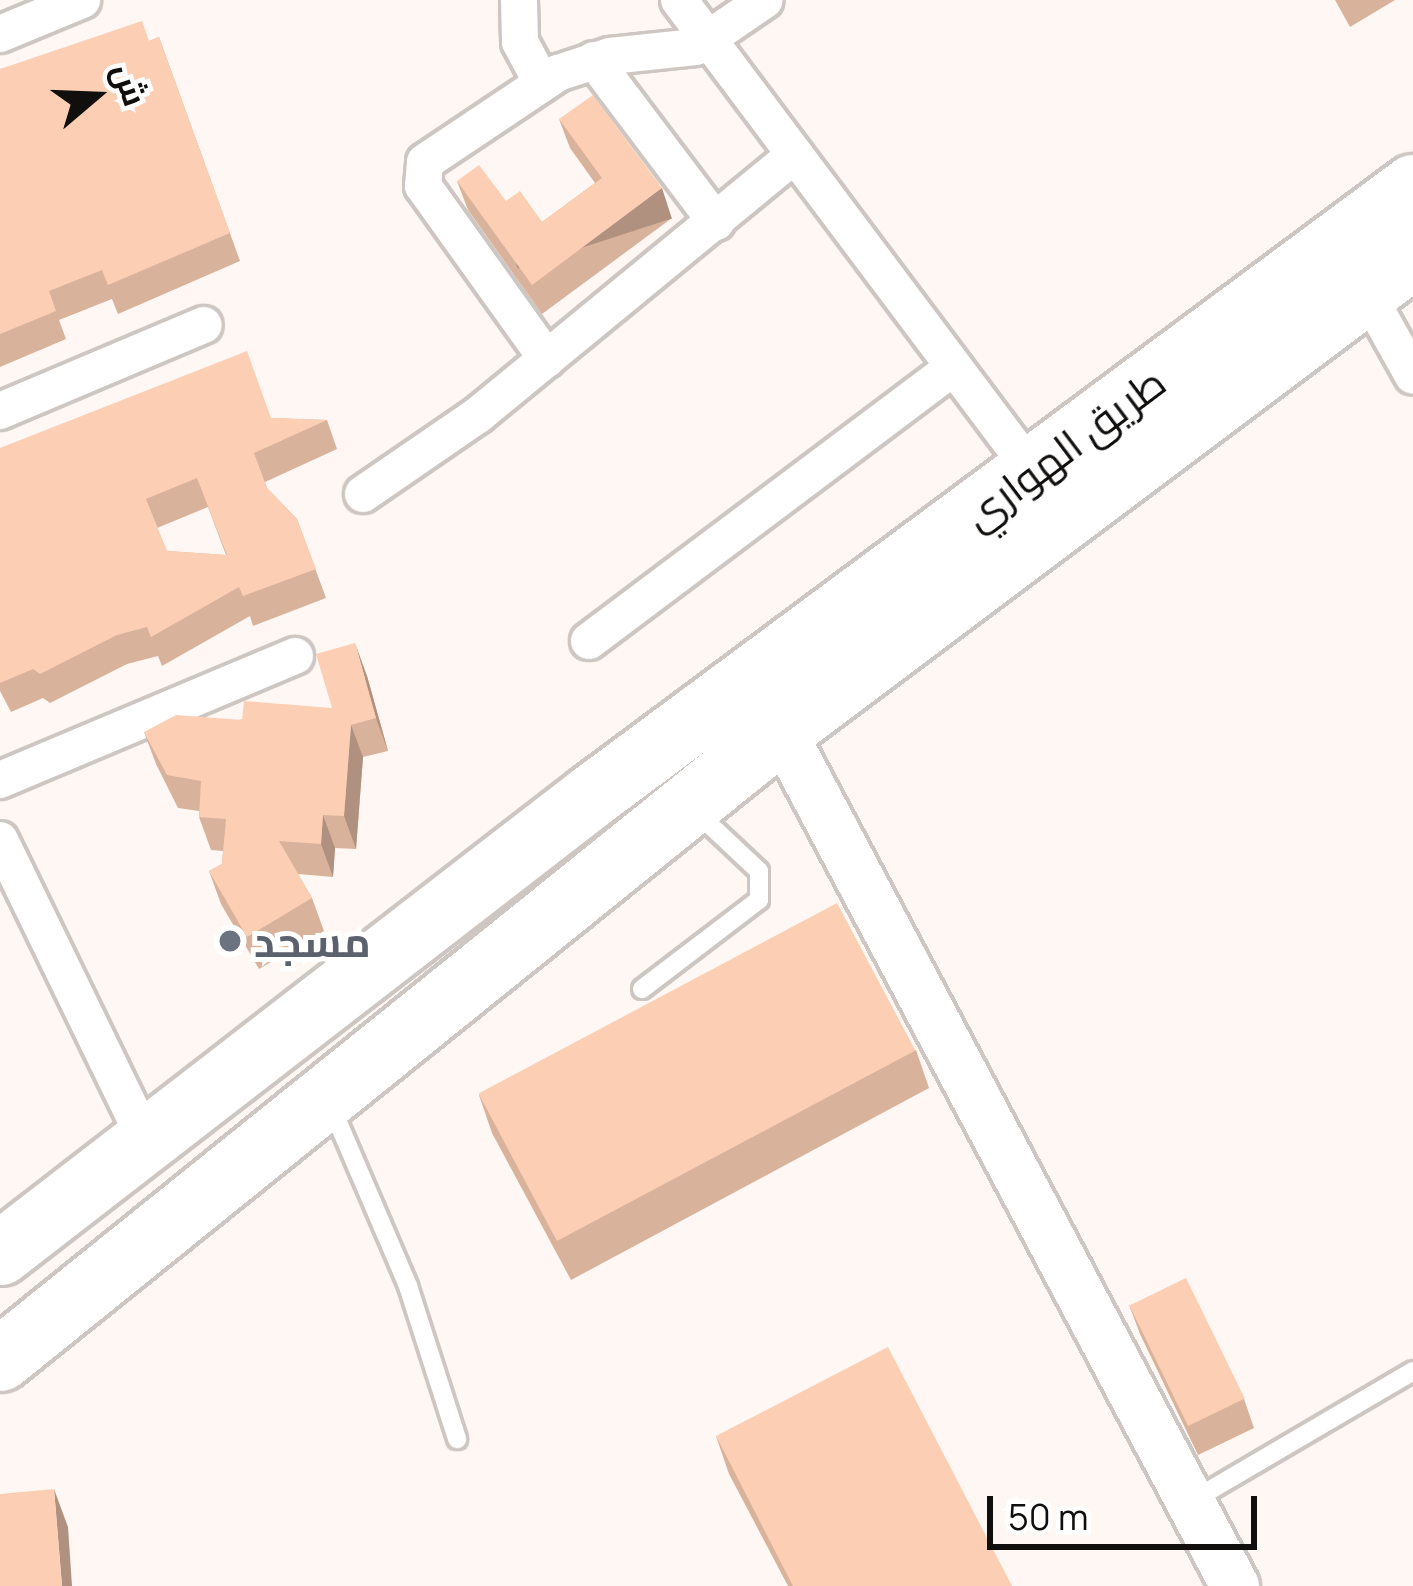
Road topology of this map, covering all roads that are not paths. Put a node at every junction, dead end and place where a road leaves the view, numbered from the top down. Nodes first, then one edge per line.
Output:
1 (82, 0) edge
2 (519, 0) edge
3 (679, 0) edge
4 (765, 0) edge
5 (0, 34) edge
6 (710, 40) junction
7 (594, 59) junction
8 (542, 83) junction
9 (796, 155) junction
10 (1413, 186) edge
11 (716, 222) junction
12 (1389, 273) edge
13 (204, 325) dead end
14 (547, 359) junction
15 (955, 367) junction
16 (1413, 376) edge
17 (0, 411) edge
18 (1032, 471) junction
19 (363, 494) dead end
20 (589, 641) dead end
21 (295, 656) dead end
22 (781, 730) junction
23 (0, 780) edge
24 (688, 805) junction
25 (0, 840) edge
26 (642, 989) dead end
27 (327, 1096) junction
28 (145, 1138) junction
29 (70, 1197) junction
30 (0, 1221) edge
31 (0, 1253) edge
32 (0, 1359) edge
33 (1413, 1371) edge
34 (457, 1439) dead end
35 (1185, 1504) junction
36 (1235, 1586) edge

1 - 5 street
2 - 8 street
3 - 6 street
4 - 6 street
6 - 7 street
6 - 9 street
7 - 8 street
7 - 11 street
8 - 14 street
9 - 11 street
9 - 15 street
10 - 18 highway, طريق الهواري
11 - 14 street
12 - 16 street
12 - 22 highway, طريق الهواري
13 - 17 street
14 - 19 street
15 - 18 street
15 - 20 street
18 - 28 highway, طريق الهواري
21 - 23 street
22 - 24 highway, طريق الهواري
22 - 35 street
24 - 26 lane
24 - 27 highway, طريق الهواري
25 - 28 street
27 - 32 highway, طريق الهواري
27 - 34 lane
28 - 29 highway, طريق الهواري
29 - 30 highway
29 - 31 highway, طريق الهواري
33 - 35 lane
35 - 36 street

